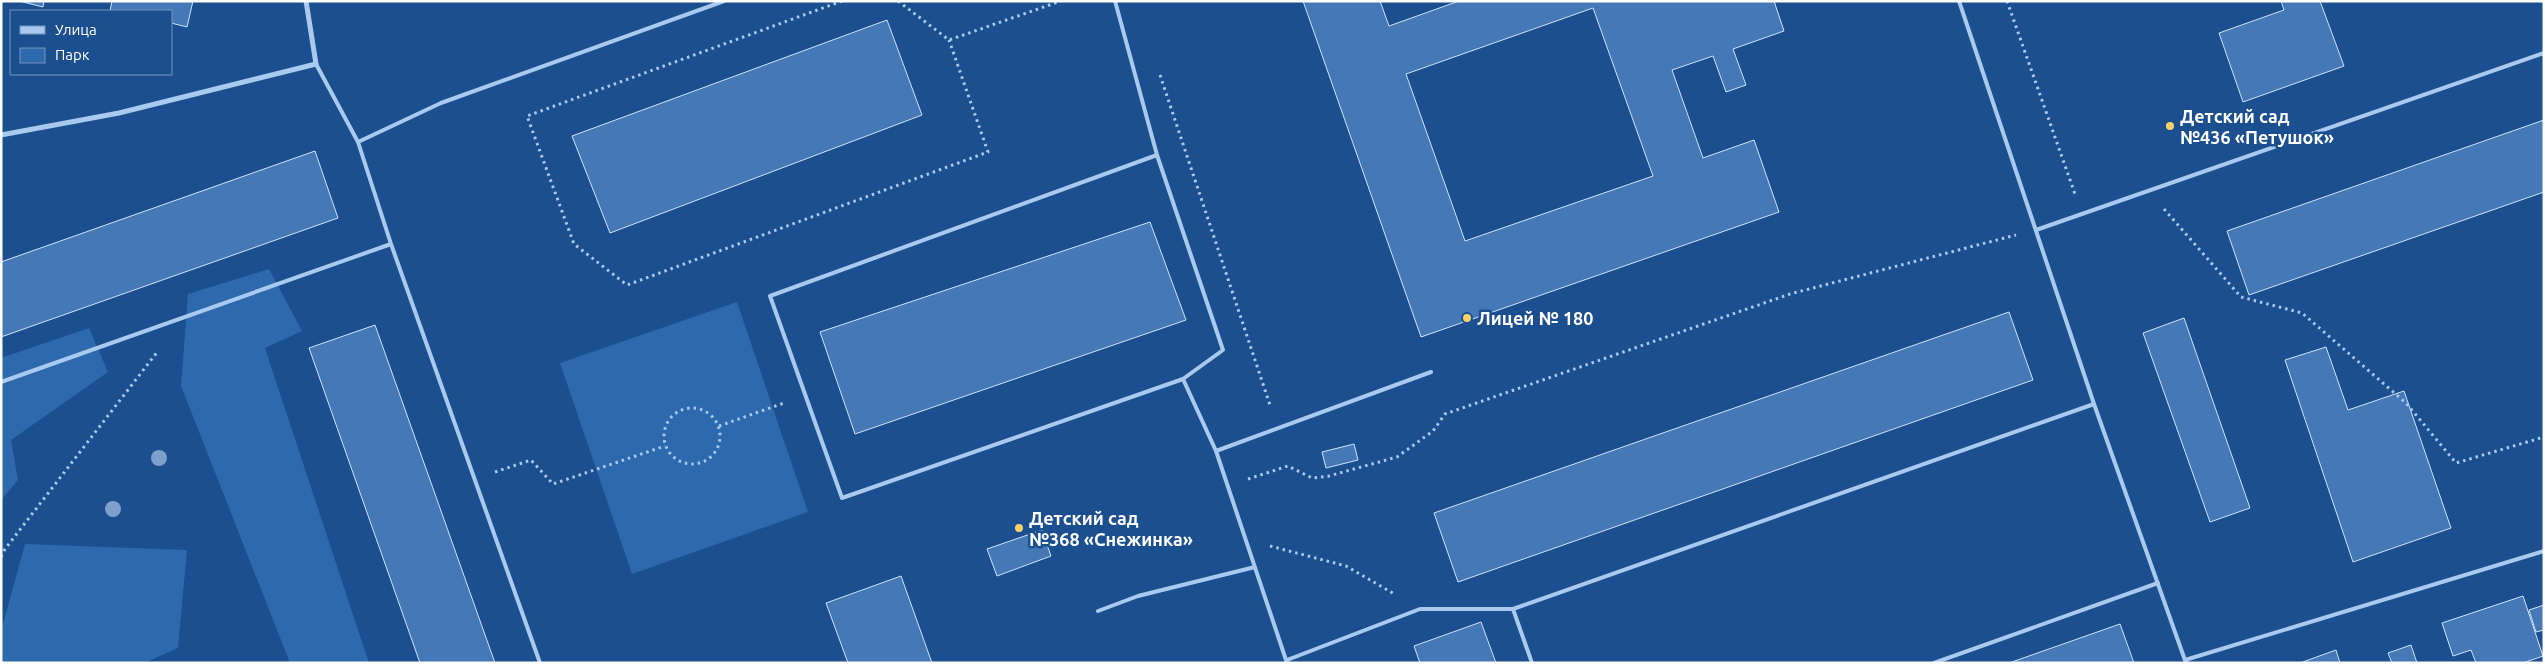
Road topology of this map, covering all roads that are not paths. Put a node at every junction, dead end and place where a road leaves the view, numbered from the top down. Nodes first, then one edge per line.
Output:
1 (306, 1) edge
2 (724, 1) edge
3 (1115, 1) edge
4 (1959, 1) edge
5 (2544, 53) edge
6 (316, 64) junction
7 (1, 135) edge
8 (358, 142) junction
9 (1157, 156) junction
10 (2036, 230) junction
11 (391, 244) junction
12 (1431, 372) dead end
13 (1183, 379) junction
14 (1, 382) edge
15 (2094, 404) junction
16 (1216, 451) junction
17 (2544, 551) edge
18 (1255, 567) junction
19 (2158, 583) junction
20 (1513, 609) junction
21 (1098, 610) dead end
22 (1287, 661) edge
23 (2186, 661) edge
24 (540, 663) edge
25 (1532, 663) edge
26 (1934, 663) edge

1 - 6 street
2 - 8 lane
3 - 9 lane
4 - 10 lane
5 - 10 lane
6 - 7 street
6 - 8 lane
8 - 11 lane
9 - 13 lane
9 - 13 lane
10 - 15 lane
11 - 14 lane
11 - 24 lane
12 - 16 lane
13 - 16 lane
15 - 19 lane
15 - 20 lane
16 - 18 lane
17 - 23 lane
18 - 21 lane
18 - 22 lane
19 - 23 lane
19 - 26 lane
20 - 22 lane
20 - 25 lane

